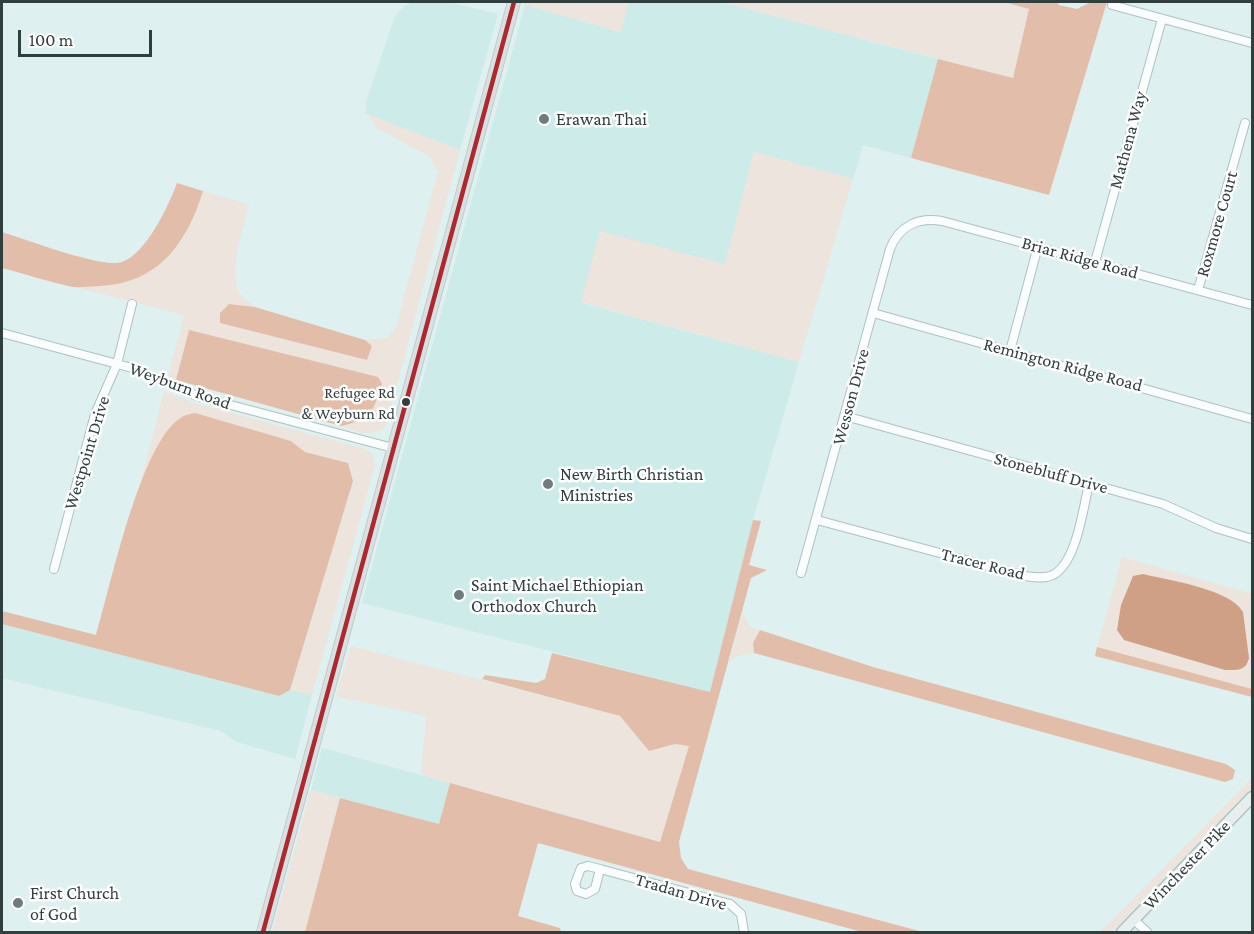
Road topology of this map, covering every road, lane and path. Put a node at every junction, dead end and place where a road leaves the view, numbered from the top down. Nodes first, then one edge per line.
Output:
1 (514, 2) edge
2 (1112, 5) dead end
3 (1162, 19) junction
4 (1252, 43) edge
5 (1245, 123) dead end
6 (908, 225) joint
7 (1038, 246) junction
8 (1095, 262) junction
9 (1198, 290) junction
10 (132, 304) dead end
11 (1252, 305) edge
12 (873, 314) junction
13 (2, 333) edge
14 (1010, 351) junction
15 (117, 364) junction
16 (845, 416) junction
17 (1252, 419) edge
18 (393, 448) junction
19 (1089, 484) junction
20 (817, 520) junction
21 (1252, 539) edge
22 (54, 569) dead end
23 (801, 573) dead end
24 (1252, 797) edge
25 (600, 869) dead end
26 (1134, 920) junction
27 (263, 933) edge
28 (744, 933) edge
29 (1122, 933) edge
30 (1147, 933) edge

1 - 18 main road
2 - 3 street
3 - 4 street
3 - 8 street, Mathena Way
5 - 9 street, Roxmore Court
6 - 7 street, Briar Ridge Road
6 - 12 street, Wesson Drive
7 - 8 street, Briar Ridge Road
7 - 14 street
8 - 9 street, Briar Ridge Road
9 - 11 street, Briar Ridge Road
10 - 15 street, Westpoint Drive
12 - 14 street, Remington Ridge Road
12 - 16 street, Wesson Drive
13 - 15 street, Weyburn Road
14 - 17 street, Remington Ridge Road
15 - 18 street, Weyburn Road
15 - 22 street, Westpoint Drive
16 - 19 street, Stonebluff Drive
16 - 20 street, Wesson Drive
18 - 27 main road
19 - 20 street, Tracer Road
19 - 21 street, Stonebluff Drive
20 - 23 street, Wesson Drive
24 - 26 main road, Winchester Pike
25 - 28 street, Tradan Drive
26 - 29 main road, Winchester Pike
26 - 30 street

